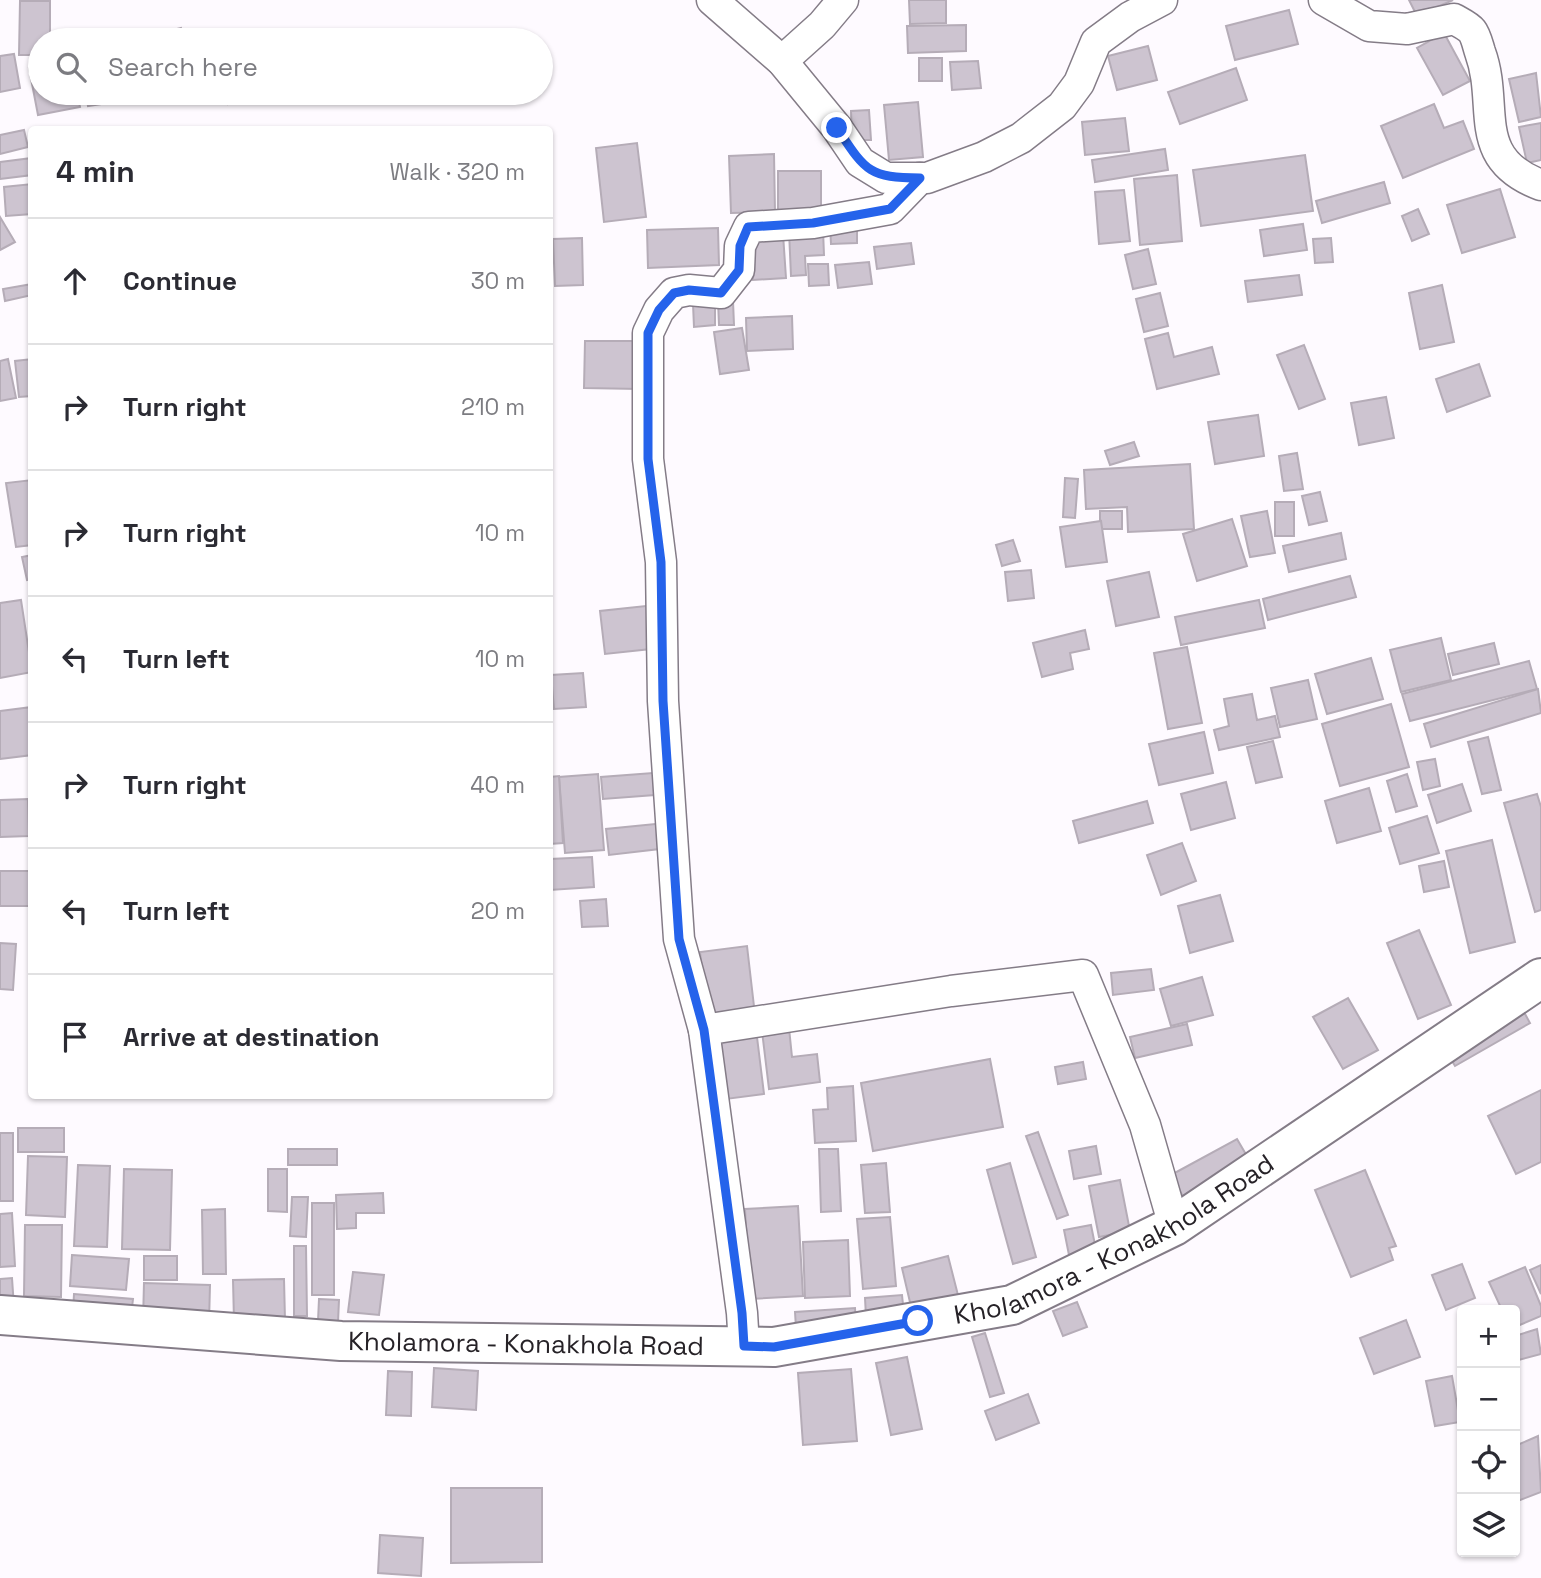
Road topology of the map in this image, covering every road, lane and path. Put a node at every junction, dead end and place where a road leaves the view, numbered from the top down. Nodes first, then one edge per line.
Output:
1 (712, 0) edge
2 (843, 0) edge
3 (1162, 0) edge
4 (1324, 0) edge
5 (782, 61) junction
6 (920, 178) junction
7 (1541, 185) edge
8 (1541, 978) edge
9 (704, 1030) junction
10 (1174, 1226) junction
11 (0, 1315) edge
12 (744, 1346) junction

1 - 5 street
2 - 5 street
3 - 6 street
4 - 7 street
5 - 6 street
6 - 9 street
8 - 10 main road, Kholamora - Konakhola Road
9 - 10 street
9 - 12 street
10 - 12 main road, Kholamora - Konakhola Road
11 - 12 main road, Kholamora - Konakhola Road

